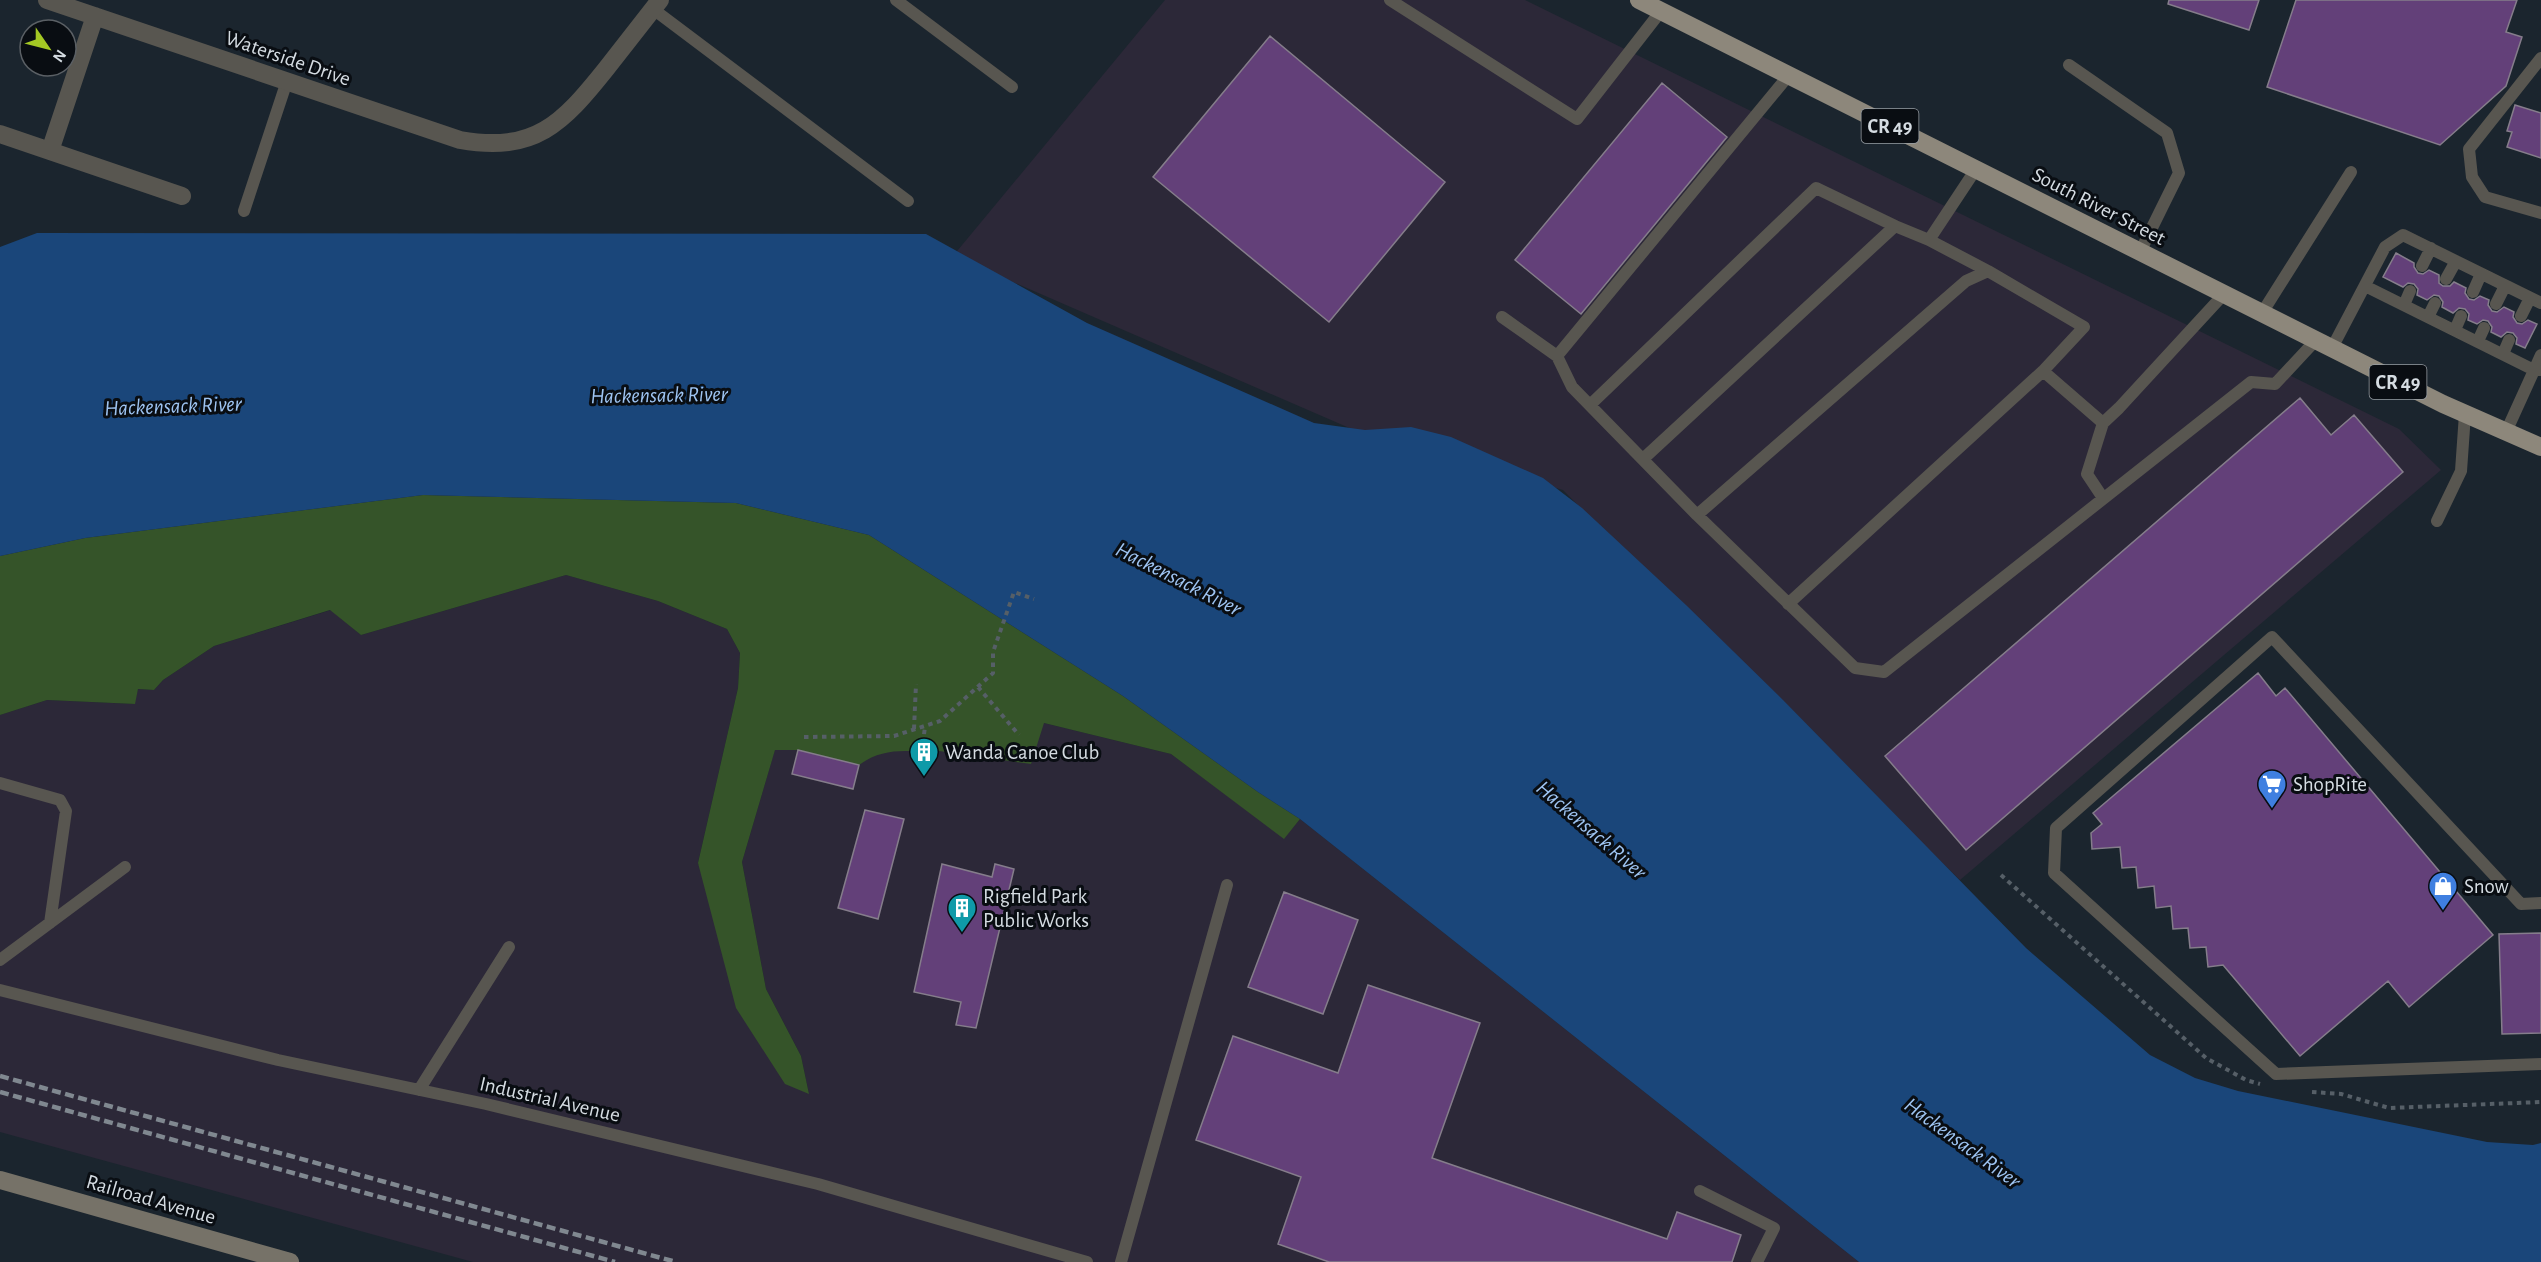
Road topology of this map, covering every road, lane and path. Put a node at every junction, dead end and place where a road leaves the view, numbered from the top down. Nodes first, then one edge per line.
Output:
1 (46, 0) edge
2 (896, 0) edge
3 (1390, 0) edge
4 (1639, 0) edge
5 (657, 4) edge
6 (1661, 11) junction
7 (95, 16) junction
8 (2541, 58) edge
9 (2069, 65) dead end
10 (1789, 75) junction
11 (287, 81) junction
12 (1012, 87) dead end
13 (0, 134) edge
14 (50, 151) junction
15 (1976, 169) junction
16 (2351, 172) dead end
17 (182, 196) dead end
18 (908, 201) dead end
19 (244, 211) dead end
20 (2541, 213) edge
21 (1895, 226) junction
22 (1929, 240) junction
23 (2431, 248) junction
24 (2140, 252) junction
25 (2456, 261) junction
26 (2422, 266) dead end
27 (1988, 271) junction
28 (2481, 274) junction
29 (2446, 279) dead end
30 (2365, 286) junction
31 (2505, 286) junction
32 (2410, 291) dead end
33 (2473, 292) dead end
34 (2224, 294) junction
35 (2536, 301) edge
36 (2435, 303) dead end
37 (2496, 304) dead end
38 (2404, 305) junction
39 (2262, 313) junction
40 (2461, 316) dead end
41 (2521, 316) dead end
42 (1502, 317) dead end
43 (2428, 317) junction
44 (2484, 328) dead end
45 (2455, 330) junction
46 (2509, 340) dead end
47 (2478, 341) junction
48 (2324, 344) junction
49 (2503, 354) junction
50 (2541, 355) edge
51 (1557, 356) junction
52 (2538, 370) edge
53 (2043, 371) junction
54 (1590, 405) junction
55 (2465, 414) junction
56 (2103, 423) junction
57 (2506, 432) junction
58 (2541, 447) edge
59 (1643, 459) junction
60 (2103, 498) junction
61 (1697, 515) junction
62 (2437, 521) dead end
63 (1034, 599) dead end
64 (1788, 604) junction
65 (916, 684) dead end
66 (978, 687) junction
67 (925, 726) junction
68 (914, 729) junction
69 (1019, 735) dead end
70 (804, 737) dead end
71 (922, 752) dead end
72 (0, 783) edge
73 (125, 867) dead end
74 (1227, 885) dead end
75 (2541, 903) edge
76 (50, 923) junction
77 (509, 947) dead end
78 (0, 960) edge
79 (0, 990) edge
80 (2541, 1064) edge
81 (419, 1090) junction
82 (0, 1180) edge
83 (1700, 1191) dead end
84 (291, 1262) edge
85 (1087, 1262) edge
86 (1121, 1262) edge
87 (1757, 1262) edge

1 - 7 street, Waterside Drive
2 - 12 lane
3 - 6 lane
4 - 6 main road, South River Street / CR 49
5 - 11 street, Waterside Drive
5 - 18 lane
6 - 10 main road, South River Street / CR 49
7 - 11 street, Waterside Drive
7 - 14 street
8 - 20 lane
9 - 24 lane
10 - 15 main road, South River Street / CR 49
10 - 51 lane
11 - 19 lane
13 - 14 street
14 - 17 street
15 - 22 lane
15 - 24 main road, South River Street / CR 49
16 - 39 lane
21 - 22 lane
21 - 54 lane
21 - 59 lane
22 - 27 lane
23 - 25 lane
23 - 26 lane
23 - 30 lane
24 - 34 main road, South River Street / CR 49
25 - 28 lane
25 - 29 lane
27 - 53 lane
27 - 61 lane
28 - 31 lane
28 - 33 lane
30 - 38 lane
30 - 48 lane
31 - 35 lane
31 - 37 lane
32 - 38 lane
34 - 39 main road, South River Street / CR 49
34 - 56 lane
35 - 41 lane
36 - 43 lane
38 - 43 lane
39 - 48 main road, South River Street / CR 49
40 - 45 lane
42 - 51 lane
43 - 45 lane
44 - 47 lane
45 - 47 lane
46 - 49 lane
47 - 49 lane
48 - 55 main road, South River Street / CR 49
48 - 60 lane
49 - 52 lane
50 - 52 lane
51 - 54 lane
52 - 57 lane
53 - 56 lane
53 - 64 lane
54 - 59 lane
55 - 57 main road, South River Street / CR 49
55 - 62 lane
56 - 60 lane
57 - 58 main road, South River Street / CR 49
59 - 61 lane
60 - 64 lane
61 - 64 lane
63 - 66 path
65 - 68 path
66 - 67 path
66 - 69 path
67 - 68 path
67 - 71 path
68 - 70 path
72 - 76 lane
73 - 76 lane
74 - 86 lane
75 - 80 lane
76 - 78 lane
77 - 81 lane
79 - 81 lane, Industrial Avenue
81 - 85 lane, Industrial Avenue
82 - 84 main road, Railroad Avenue
83 - 87 lane

